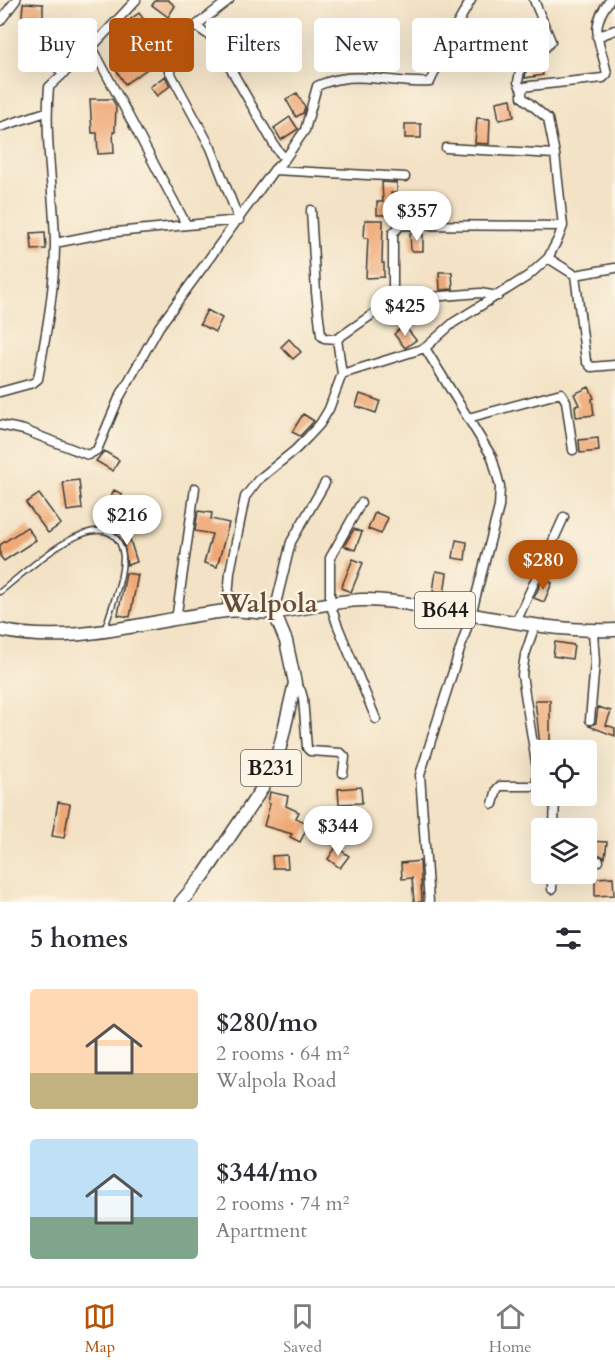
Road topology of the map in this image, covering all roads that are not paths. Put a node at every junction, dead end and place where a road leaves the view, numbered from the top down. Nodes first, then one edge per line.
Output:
1 (16, 0) edge
2 (136, 0) edge
3 (229, 0) edge
4 (471, 0) edge
5 (534, 0) edge
6 (610, 0) edge
7 (0, 21) edge
8 (197, 27) junction
9 (615, 30) edge
10 (597, 37) junction
11 (97, 42) edge
12 (97, 56) edge
13 (63, 72) edge
14 (522, 91) junction
15 (46, 112) junction
16 (0, 127) edge
17 (446, 148) dead end
18 (555, 154) junction
19 (285, 159) junction
20 (274, 170) junction
21 (405, 177) dead end
22 (311, 210) dead end
23 (239, 220) junction
24 (186, 225) junction
25 (563, 226) junction
26 (55, 243) junction
27 (548, 258) junction
28 (615, 268) edge
29 (575, 275) junction
30 (498, 296) junction
31 (393, 300) junction
32 (337, 339) junction
33 (425, 348) junction
34 (615, 365) edge
35 (342, 374) junction
36 (0, 392) edge
37 (468, 418) junction
38 (0, 425) edge
39 (573, 450) dead end
40 (325, 483) dead end
41 (195, 488) dead end
42 (361, 503) dead end
43 (564, 518) dead end
44 (0, 592) edge
45 (330, 603) junction
46 (227, 611) junction
47 (274, 612) junction
48 (471, 615) junction
49 (176, 620) junction
50 (516, 622) junction
51 (535, 625) junction
52 (0, 630) edge
53 (615, 630) edge
54 (104, 631) junction
55 (593, 631) junction
56 (295, 683) junction
57 (376, 719) dead end
58 (590, 720) dead end
59 (532, 740) edge
60 (343, 773) dead end
61 (531, 786) edge
62 (493, 804) dead end
63 (552, 884) edge
64 (552, 889) dead end
65 (181, 902) edge
66 (429, 902) edge

1 - 7 street
2 - 11 street
3 - 8 street
4 - 19 street
5 - 14 street
6 - 10 street
8 - 19 street
8 - 23 street
9 - 10 street
10 - 14 street
12 - 24 street
13 - 15 street
14 - 18 street
15 - 16 street
15 - 26 street
17 - 18 street
18 - 25 street
19 - 20 street
20 - 21 street
20 - 23 street
22 - 32 street
23 - 24 street
23 - 38 street
24 - 26 street
25 - 27 street
25 - 31 street
26 - 36 street
27 - 29 street
27 - 30 street
28 - 29 street
29 - 34 street
30 - 31 street
30 - 33 street
31 - 32 street
32 - 35 street
33 - 35 street
33 - 37 street
35 - 46 street
37 - 39 street
37 - 48 street
40 - 47 street
41 - 49 street
42 - 45 street
43 - 50 street
44 - 54 lane
45 - 47 main road, B644
45 - 48 main road, B644
45 - 57 street
46 - 47 main road, B644
46 - 49 main road, B644
47 - 56 main road, B231
48 - 50 main road, B644
48 - 66 street
49 - 54 main road, B644
50 - 51 main road, B644
51 - 55 main road, B644
51 - 59 street
52 - 54 main road, B644
53 - 55 main road, B644
55 - 58 street
56 - 60 street
56 - 65 main road, B231
61 - 62 street
63 - 64 street

